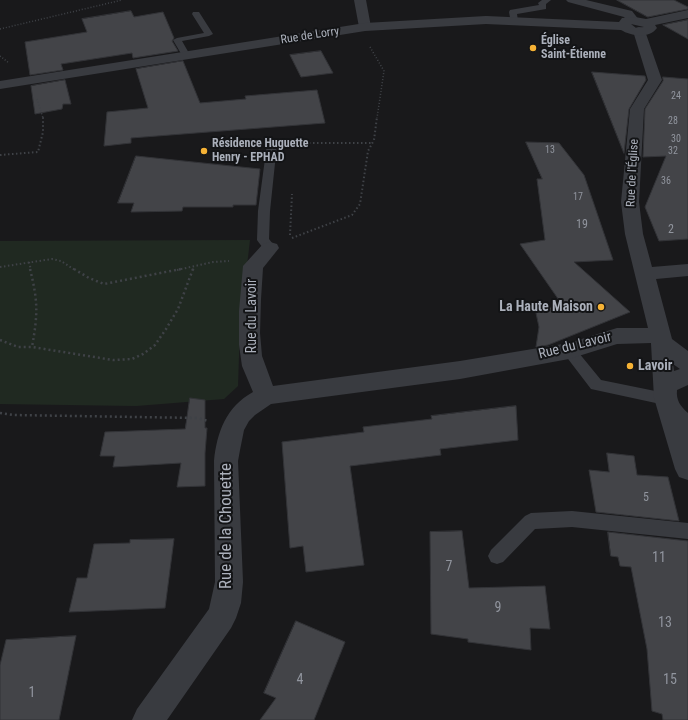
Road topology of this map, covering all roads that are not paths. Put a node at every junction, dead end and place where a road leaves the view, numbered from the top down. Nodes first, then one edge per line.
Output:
1 (360, 0) edge
2 (547, 0) edge
3 (572, 0) edge
4 (196, 14) dead end
5 (688, 14) edge
6 (514, 21) junction
7 (636, 25) junction
8 (361, 28) junction
9 (186, 56) junction
10 (0, 85) edge
11 (272, 144) dead end
12 (270, 248) joint
13 (688, 270) edge
14 (645, 274) junction
15 (661, 339) junction
16 (569, 351) junction
17 (688, 364) edge
18 (688, 376) edge
19 (266, 396) junction
20 (666, 398) junction
21 (688, 426) edge
22 (688, 469) edge
23 (688, 531) edge
24 (497, 556) dead end
25 (148, 720) edge

1 - 8 street
2 - 6 lane
3 - 7 street
4 - 9 lane
5 - 7 street
6 - 7 street, Rue de Lorry
6 - 8 street, Rue de Lorry
7 - 14 street, Rue de l'Église
8 - 9 street, Rue de Lorry
9 - 10 street, Rue de Lorry
11 - 12 lane
12 - 19 street, Rue du Lavoir
13 - 14 street
14 - 15 street, Rue de l'Église
15 - 16 street, Rue du Lavoir
15 - 17 street
15 - 20 street, Rue de l'Église
16 - 19 street, Rue du Lavoir
16 - 20 lane
18 - 20 street
19 - 25 street, Rue de la Chouette
20 - 21 street
20 - 22 street, Rue de l'Église
23 - 24 lane

